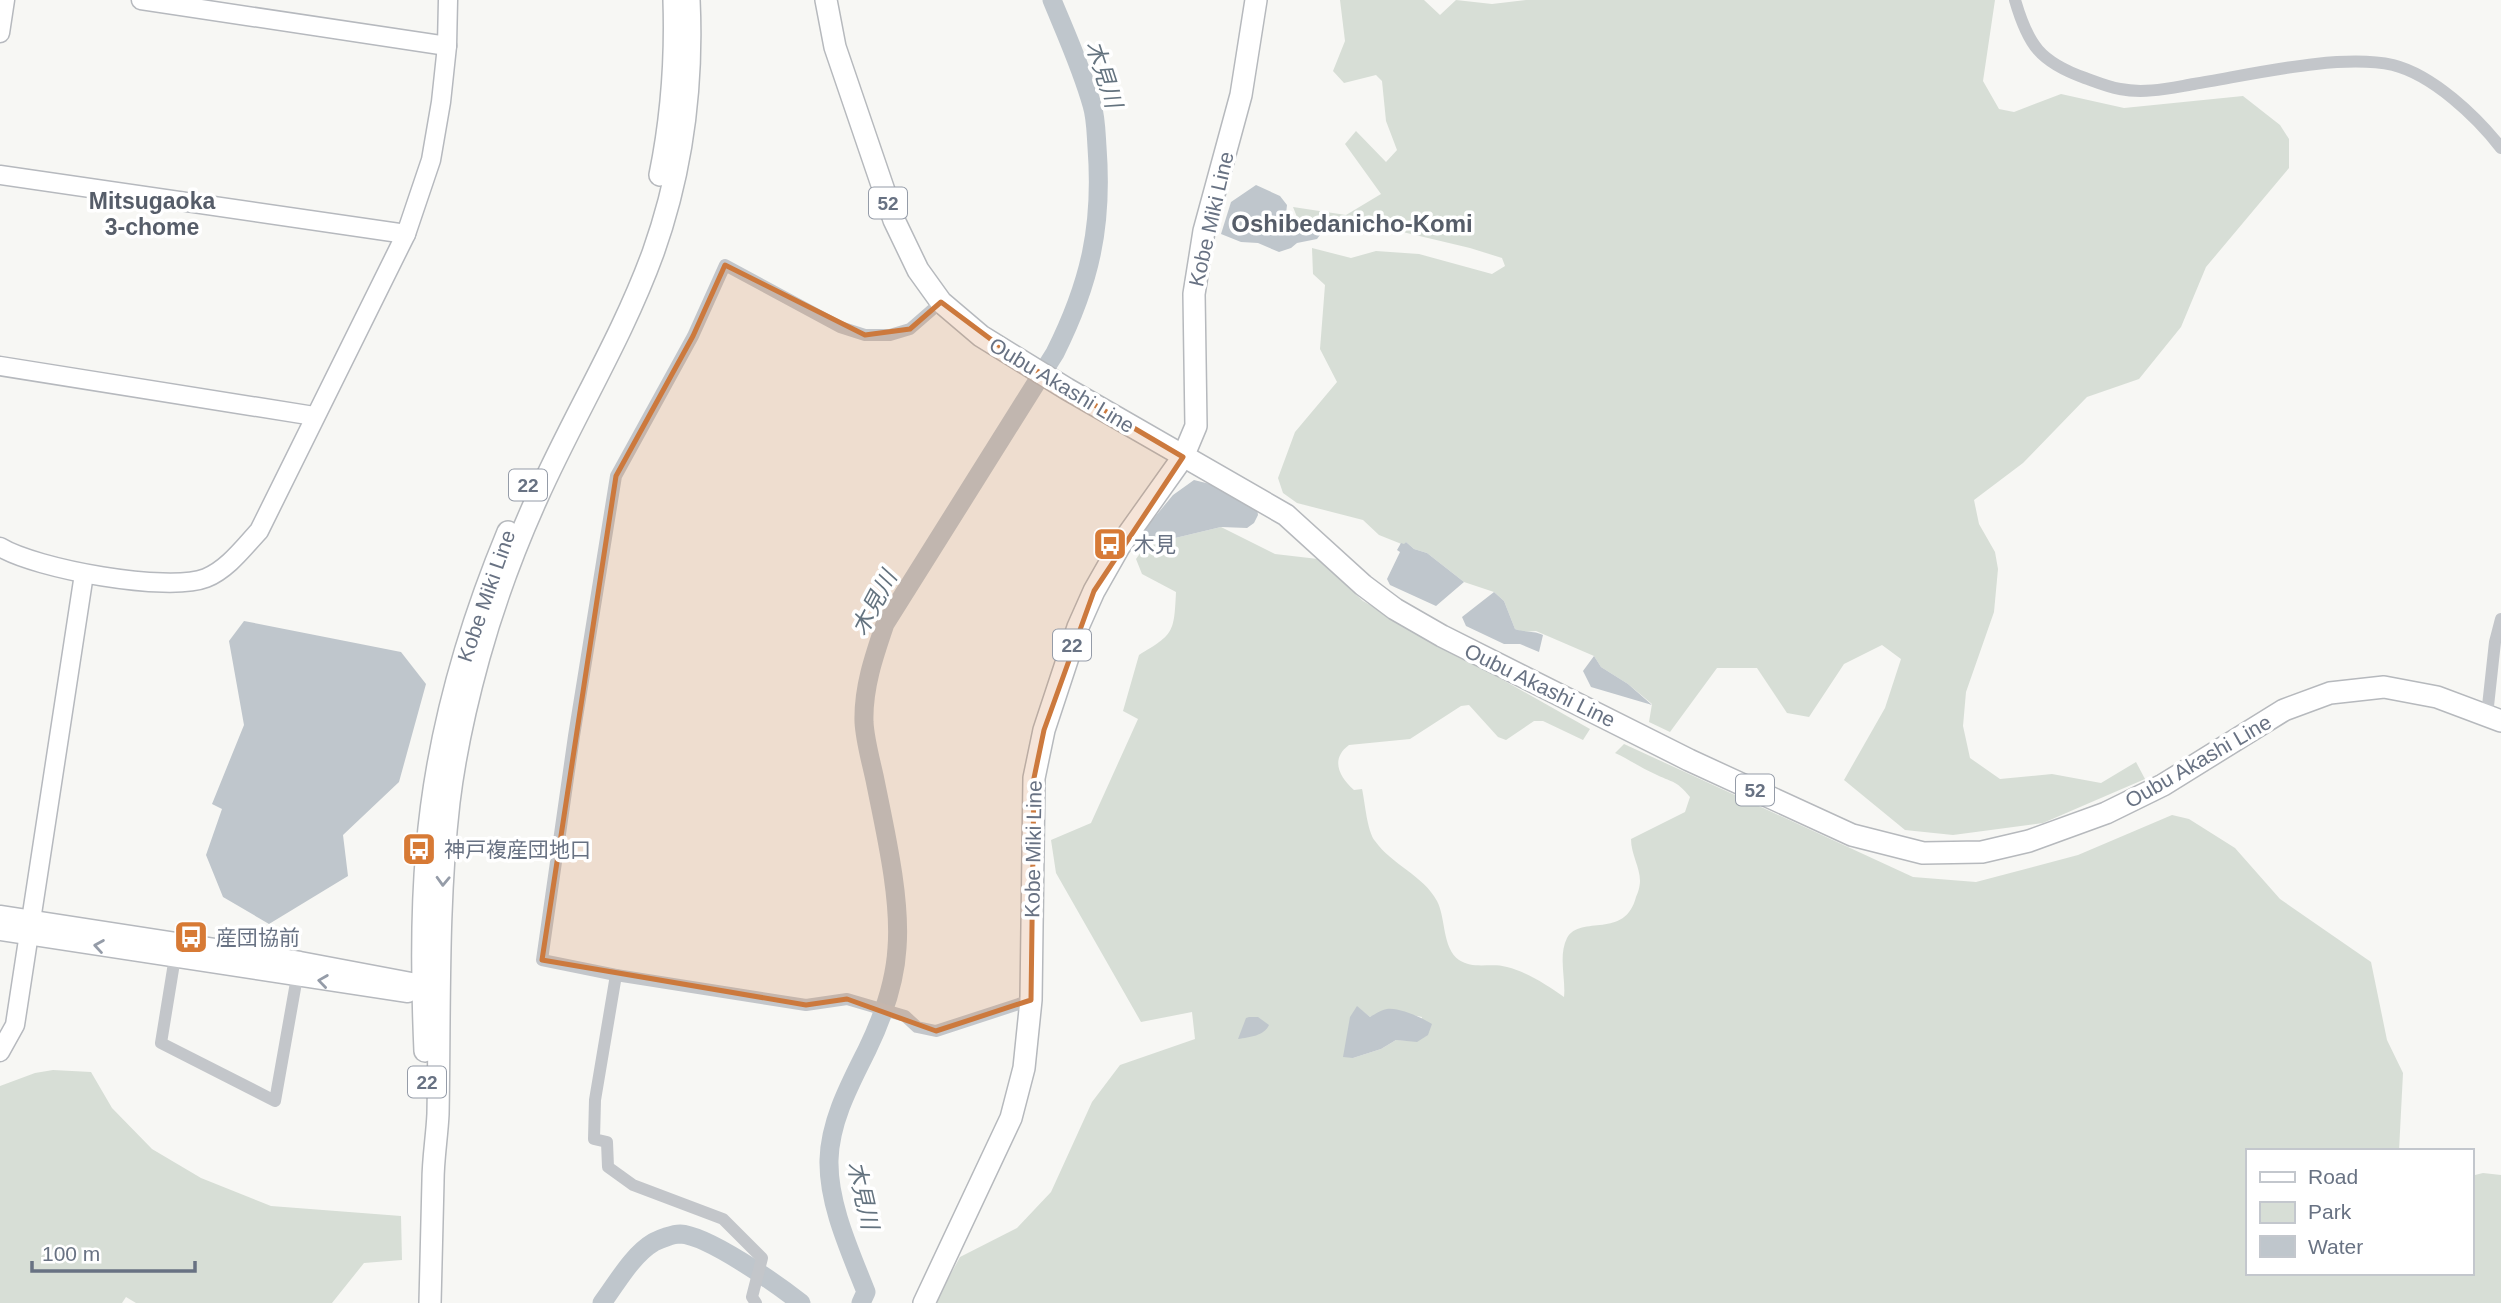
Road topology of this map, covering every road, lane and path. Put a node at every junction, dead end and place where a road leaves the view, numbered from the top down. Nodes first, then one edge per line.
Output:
1 (5, 0) edge
2 (141, 0) edge
3 (448, 0) edge
4 (674, 0) edge
5 (689, 0) edge
6 (826, 0) edge
7 (1256, 0) edge
8 (2015, 0) edge
9 (0, 33) edge
10 (447, 46) junction
11 (2501, 148) edge
12 (0, 175) edge
13 (406, 234) junction
14 (941, 302) junction
15 (0, 366) edge
16 (314, 416) junction
17 (1183, 457) junction
18 (0, 547) edge
19 (84, 574) junction
20 (2501, 620) edge
21 (2494, 718) edge
22 (0, 915) edge
23 (30, 927) junction
24 (0, 931) edge
25 (175, 957) junction
26 (616, 975) junction
27 (297, 977) junction
28 (428, 990) junction
29 (1031, 1000) junction
30 (0, 1052) edge
31 (754, 1300) edge
32 (430, 1303) edge
33 (924, 1303) edge

1 - 9 street
2 - 10 street
3 - 10 street
4 - 28 main road, Kobe Miki Line / 22
5 -> 28 main road, Kobe Miki Line / 22
6 - 14 main road, Oubu Akashi Line / 52
7 - 17 main road, Kobe Miki Line / 22
8 - 11 street
10 - 13 street
12 - 13 street
13 - 16 street
14 - 17 main road, Oubu Akashi Line / 52
14 - 26 street
15 - 16 street
16 - 19 street
17 - 21 main road, Oubu Akashi Line / 52
17 - 29 main road, Kobe Miki Line / 22
18 - 19 street
19 - 23 street
20 - 21 street
22 - 23 street
23 - 24 street
25 -> 23 street
23 - 28 street
23 - 30 street
25 - 27 street
25 - 27 street
26 - 29 street
26 - 31 street
28 -> 27 street
28 - 32 main road, Kobe Miki Line / 22
29 - 33 main road, Kobe Miki Line / 22

